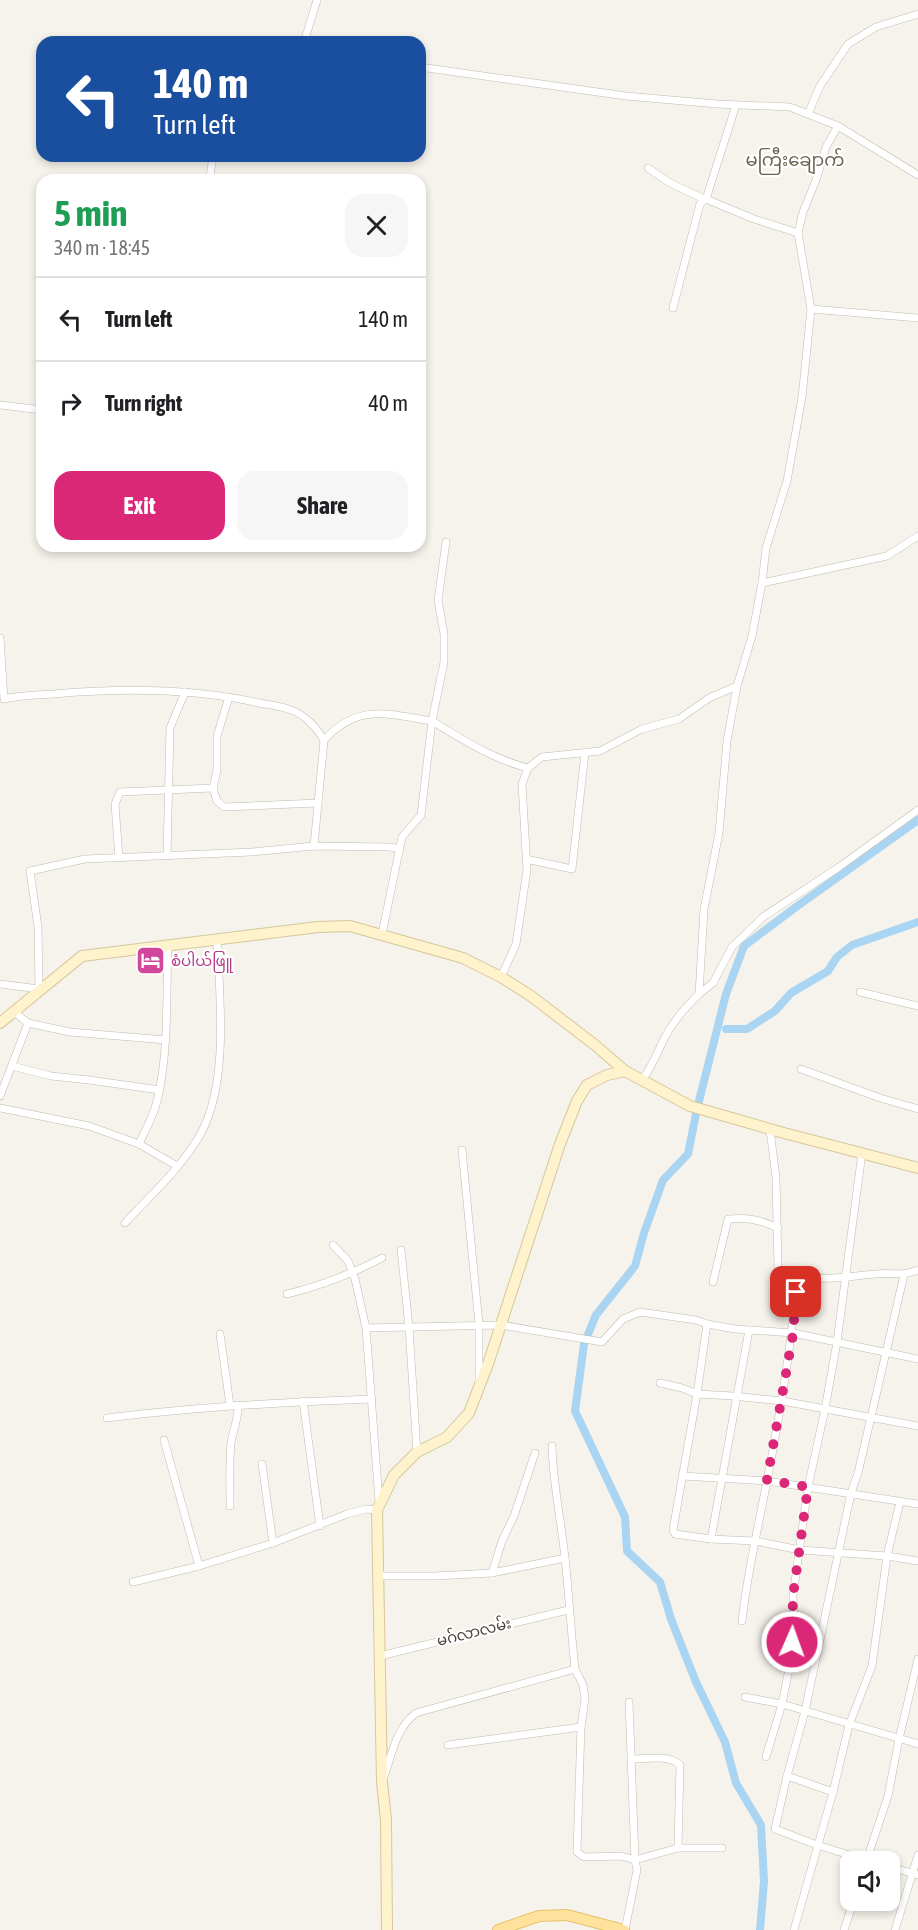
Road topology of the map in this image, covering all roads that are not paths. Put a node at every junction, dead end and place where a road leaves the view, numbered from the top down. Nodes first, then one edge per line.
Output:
1 (317, 0) edge
2 (918, 14) edge
3 (306, 36) edge
4 (426, 68) edge
5 (736, 105) junction
6 (808, 114) junction
7 (838, 126) junction
8 (648, 168) dead end
9 (918, 175) edge
10 (705, 199) junction
11 (798, 233) junction
12 (673, 308) dead end
13 (810, 309) junction
14 (918, 318) edge
15 (0, 405) edge
16 (36, 409) edge
17 (918, 536) edge
18 (446, 542) dead end
19 (762, 583) junction
20 (0, 638) edge
21 (737, 686) junction
22 (184, 692) junction
23 (229, 697) junction
24 (432, 722) junction
25 (324, 740) junction
26 (585, 753) junction
27 (528, 768) junction
28 (213, 788) junction
29 (168, 789) junction
30 (318, 803) junction
31 (918, 810) edge
32 (314, 846) junction
33 (399, 849) junction
34 (167, 856) junction
35 (118, 858) junction
36 (526, 859) junction
37 (382, 934) junction
38 (217, 940) junction
39 (168, 945) junction
40 (501, 976) junction
41 (0, 984) edge
42 (39, 989) junction
43 (860, 992) dead end
44 (699, 994) junction
45 (918, 1006) edge
46 (13, 1011) junction
47 (0, 1023) edge
48 (28, 1023) junction
49 (166, 1040) junction
50 (12, 1066) junction
51 (801, 1069) dead end
52 (625, 1071) junction
53 (642, 1080) junction
54 (160, 1090) junction
55 (0, 1096) edge
56 (0, 1108) edge
57 (918, 1109) edge
58 (770, 1130) junction
59 (140, 1144) junction
60 (462, 1150) dead end
61 (862, 1153) junction
62 (177, 1166) junction
63 (918, 1168) edge
64 (125, 1223) dead end
65 (777, 1228) junction
66 (333, 1245) dead end
67 (401, 1250) dead end
68 (382, 1258) dead end
69 (918, 1270) edge
70 (352, 1274) junction
71 (904, 1275) junction
72 (796, 1277) junction
73 (846, 1277) junction
74 (713, 1282) dead end
75 (287, 1294) dead end
76 (479, 1324) junction
77 (706, 1324) junction
78 (501, 1325) junction
79 (410, 1327) junction
80 (366, 1328) junction
81 (749, 1330) junction
82 (220, 1334) dead end
83 (793, 1334) junction
84 (837, 1342) junction
85 (885, 1351) junction
86 (918, 1359) edge
87 (660, 1383) dead end
88 (479, 1389) junction
89 (697, 1394) junction
90 (738, 1397) junction
91 (372, 1399) junction
92 (303, 1401) junction
93 (782, 1401) junction
94 (234, 1405) junction
95 (825, 1409) junction
96 (107, 1418) dead end
97 (870, 1419) junction
98 (918, 1426) edge
99 (164, 1440) dead end
100 (552, 1446) dead end
101 (417, 1452) junction
102 (535, 1454) dead end
103 (262, 1464) dead end
104 (682, 1476) junction
105 (721, 1478) junction
106 (767, 1480) junction
107 (808, 1487) junction
108 (851, 1493) junction
109 (900, 1502) junction
110 (918, 1504) edge
111 (378, 1505) junction
112 (230, 1506) dead end
113 (320, 1526) junction
114 (711, 1539) junction
115 (755, 1541) junction
116 (273, 1543) junction
117 (800, 1550) junction
118 (840, 1552) junction
119 (887, 1556) junction
120 (565, 1558) junction
121 (918, 1561) edge
122 (199, 1566) junction
123 (492, 1573) junction
124 (378, 1576) junction
125 (134, 1582) dead end
126 (568, 1610) junction
127 (742, 1622) dead end
128 (380, 1656) junction
129 (918, 1659) edge
130 (575, 1669) junction
131 (745, 1697) dead end
132 (629, 1702) dead end
133 (782, 1704) junction
134 (805, 1711) junction
135 (849, 1725) junction
136 (581, 1727) junction
137 (899, 1739) junction
138 (918, 1744) edge
139 (448, 1745) dead end
140 (766, 1757) dead end
141 (631, 1759) junction
142 (787, 1776) junction
143 (382, 1782) junction
144 (833, 1792) junction
145 (816, 1845) junction
146 (678, 1848) junction
147 (722, 1848) dead end
148 (871, 1851) edge
149 (840, 1852) edge
150 (918, 1855) edge
151 (635, 1860) junction
152 (900, 1870) edge
153 (916, 1875) edge
154 (850, 1911) edge
155 (387, 1930) edge
156 (498, 1930) edge
157 (624, 1930) edge
158 (794, 1930) edge
159 (844, 1930) edge
160 (895, 1930) edge

1 - 3 street
2 - 6 street
4 - 5 street
5 - 6 street
5 - 10 street
6 - 7 street
7 - 9 street
7 - 11 street
8 - 10 street
10 - 11 street
10 - 12 street
11 - 13 street
13 - 14 street
13 - 19 street
15 - 16 street
17 - 19 street
18 - 24 street
19 - 21 street
20 - 22 street
21 - 26 street
21 - 44 street
22 - 23 street
22 - 29 street
23 - 25 street
23 - 28 street
24 - 25 street
24 - 27 street
24 - 33 street
25 - 30 street
26 - 27 street
26 - 36 street
27 - 36 street
28 - 29 street
28 - 30 street
29 - 34 street
29 - 35 street
30 - 32 street
31 - 44 street
32 - 33 street
32 - 34 street
33 - 37 street
34 - 35 street
35 - 42 street
36 - 40 street
37 - 38 street
37 - 40 street
38 - 39 street
38 - 62 street
39 - 42 street
39 - 49 street
40 - 52 street
41 - 42 street
42 - 46 street
43 - 45 street
44 - 53 street
46 - 47 street
46 - 48 street
48 - 49 street
48 - 50 street
49 - 54 street
50 - 54 street
50 - 55 street
51 - 57 street
52 - 53 street
52 - 78 street
53 - 58 street
54 - 59 street
56 - 59 street
58 - 61 street
58 - 65 street
59 - 62 street
60 - 76 street
61 - 63 street
61 - 73 street
62 - 64 street
65 - 72 street
65 - 74 street
66 - 70 street
67 - 79 street
68 - 70 street
69 - 71 street
70 - 75 street
70 - 80 street
71 - 73 street
71 - 85 street
72 - 73 street
72 - 83 street
73 - 84 street
76 - 78 street
76 - 79 street
76 - 88 street
77 - 78 street
77 - 81 street
77 - 89 street
78 - 88 street
79 - 80 street
79 - 101 street
80 - 91 street
81 - 83 street
81 - 90 street
82 - 94 street
83 - 84 street
83 - 93 street
84 - 85 street
84 - 95 street
85 - 86 street
85 - 97 street
87 - 89 street
88 - 101 street
89 - 90 street
89 - 104 street
90 - 93 street
90 - 105 street
91 - 92 street
91 - 111 street
92 - 94 street
92 - 113 street
93 - 95 street
93 - 106 street
94 - 96 street
94 - 112 street
95 - 97 street
95 - 107 street
97 - 98 street
97 - 108 street
99 - 122 street
100 - 120 street
101 - 111 street
102 - 123 street
103 - 116 street
104 - 105 street
104 - 114 street
105 - 106 street
105 - 114 street
106 - 107 street
106 - 115 street
107 - 108 street
107 - 117 street
108 - 109 street
108 - 118 street
109 - 110 street
109 - 119 street
111 - 113 street
111 - 124 street
113 - 116 street
114 - 115 street
115 - 117 street
115 - 127 street
116 - 122 street
117 - 118 street
117 - 133 street
118 - 119 street
118 - 134 street
119 - 121 street
119 - 135 street
120 - 123 street
120 - 126 street
122 - 125 street
123 - 124 street
124 - 128 street
126 - 128 street, မဂ်လာလမ်း
126 - 130 street
128 - 143 street
129 - 137 street
130 - 136 street
130 - 143 street
131 - 133 street
132 - 141 street
133 - 134 street
133 - 140 street
134 - 135 street
134 - 142 street
135 - 137 street
135 - 144 street
136 - 139 street
136 - 151 street
137 - 138 street
137 - 148 street
141 - 146 street
141 - 151 street
142 - 144 street
142 - 145 street
143 - 155 street
144 - 145 street
145 - 149 street
145 - 158 street
146 - 147 street
146 - 151 street
150 - 153 street
151 - 157 street
152 - 153 street
153 - 160 street
154 - 159 street
156 - 157 main road

